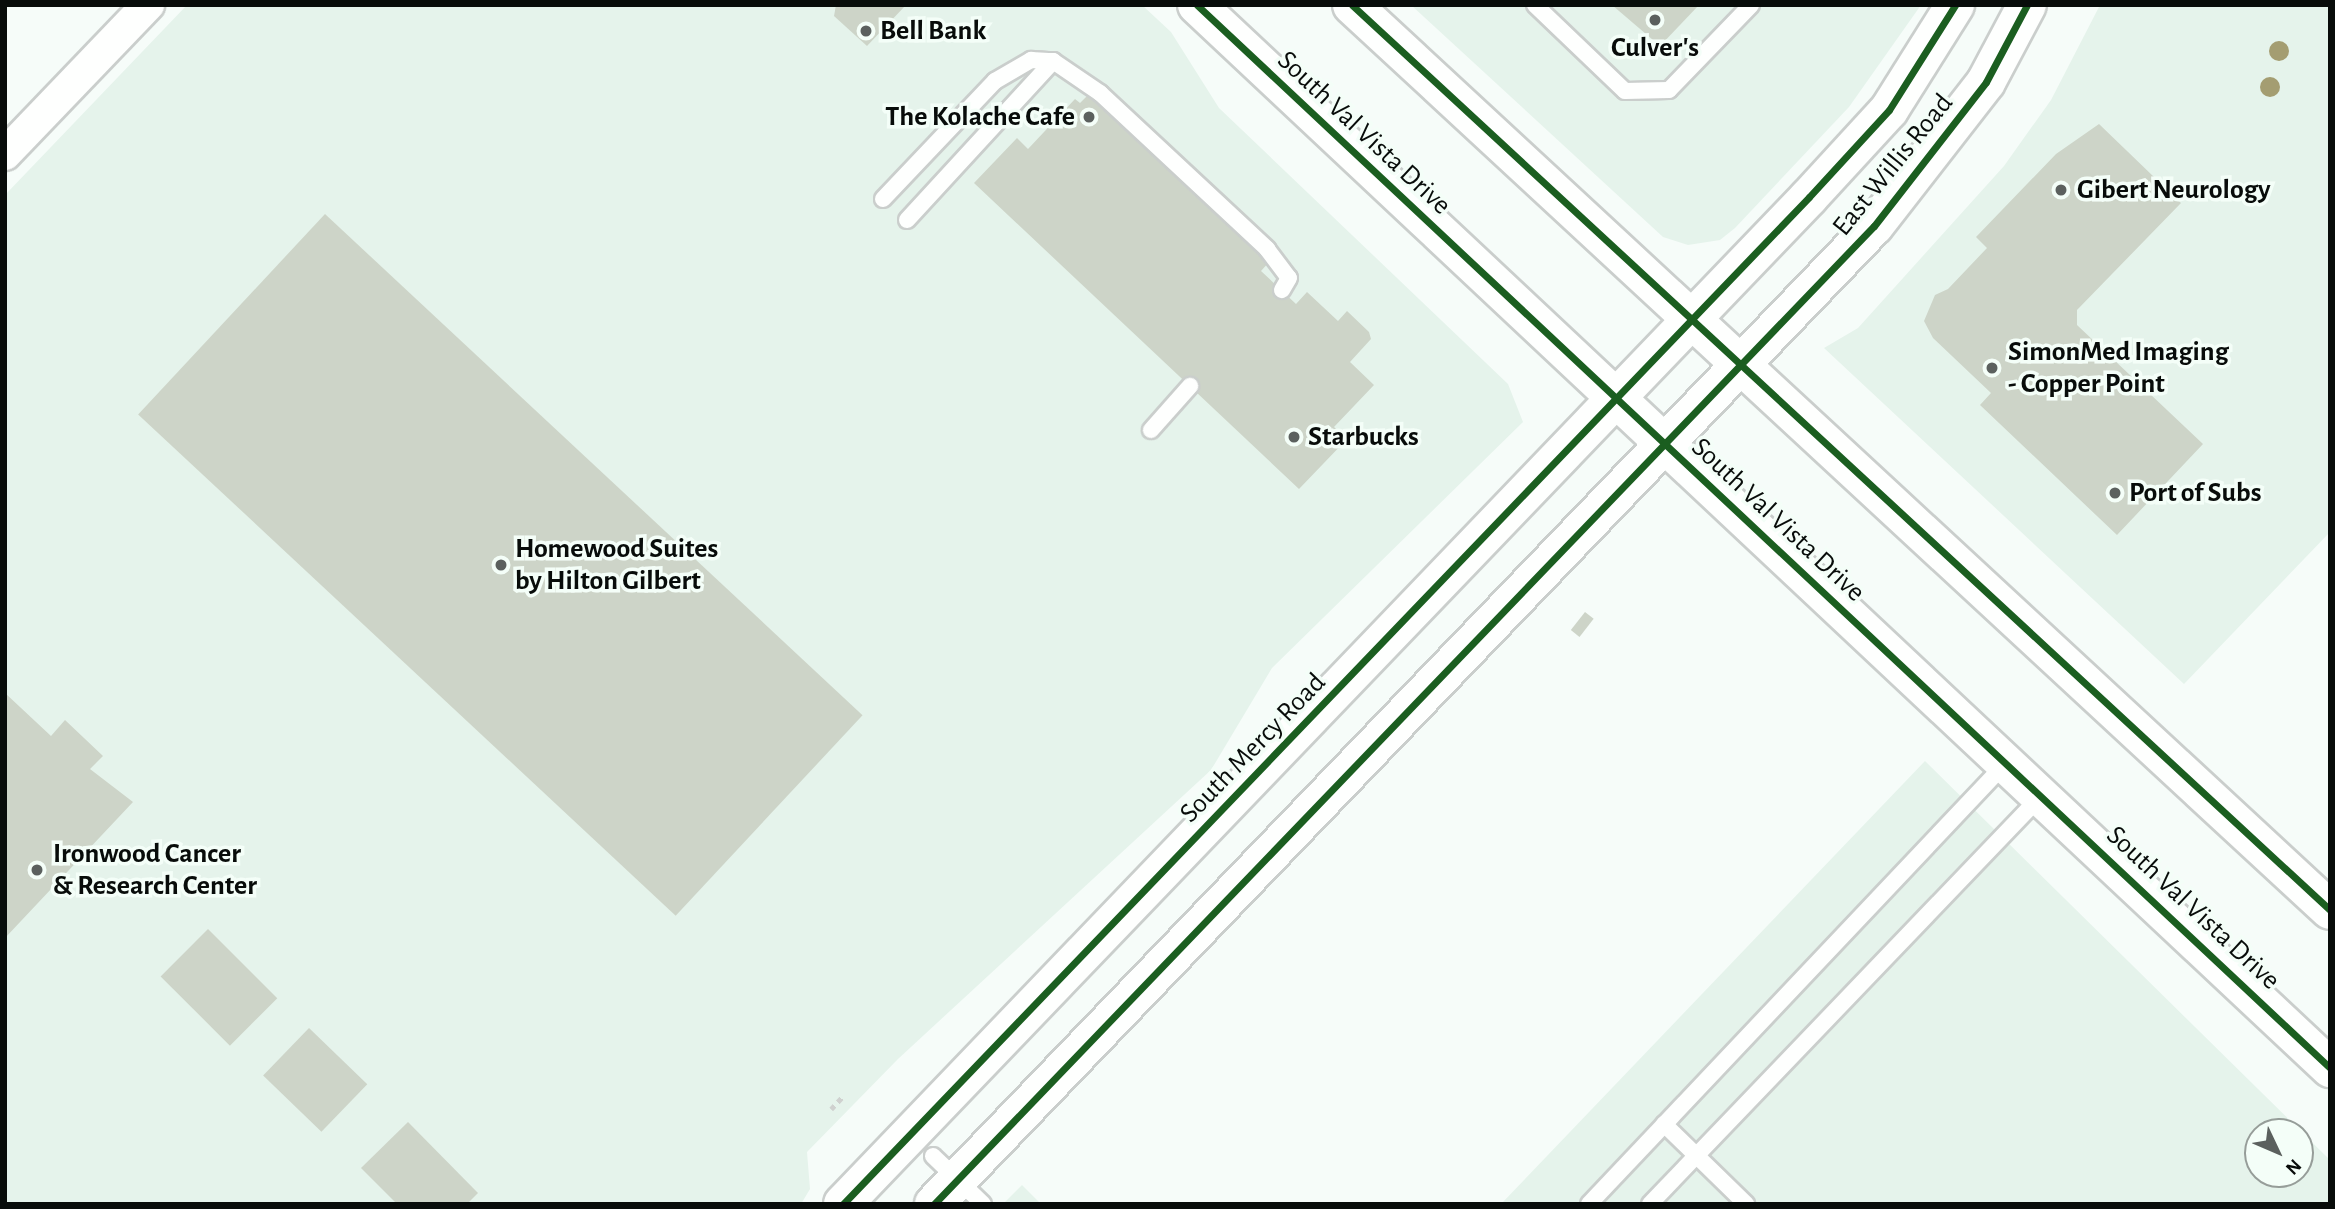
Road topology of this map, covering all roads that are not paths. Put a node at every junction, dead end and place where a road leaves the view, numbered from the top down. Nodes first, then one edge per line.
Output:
1 (148, 5) edge
2 (1197, 5) edge
3 (1352, 5) edge
4 (1535, 5) edge
5 (1751, 5) edge
6 (1955, 5) edge
7 (2027, 5) edge
8 (1053, 61) junction
9 (5, 154) edge
10 (883, 199) dead end
11 (907, 220) dead end
12 (1282, 290) dead end
13 (1691, 320) junction
14 (1740, 366) junction
15 (1191, 386) dead end
16 (1617, 398) junction
17 (1151, 430) dead end
18 (1664, 443) junction
19 (2007, 762) junction
20 (2042, 795) junction
21 (2330, 910) edge
22 (2330, 1068) edge
23 (1664, 1124) junction
24 (1696, 1155) junction
25 (952, 1186) edge
26 (843, 1204) edge
27 (1590, 1204) edge
28 (1650, 1204) edge
29 (1746, 1204) edge

1 - 9 street
2 - 16 main road, South Val Vista Drive
3 - 13 main road
4 - 5 lane
6 - 13 main road, East Willis Road
7 - 14 main road, East Willis Road
8 - 10 lane
8 - 11 lane
8 - 12 lane
13 - 14 main road
13 - 16 main road, South Mercy Road
14 - 18 main road
14 - 21 main road
15 - 17 lane
16 - 18 main road, South Val Vista Drive
16 - 26 main road, South Mercy Road
18 - 19 main road, South Val Vista Drive
18 - 25 main road
19 - 20 main road, South Val Vista Drive
19 - 23 lane
20 - 22 main road, South Val Vista Drive
20 - 24 lane
23 - 24 lane
23 - 27 lane
24 - 28 lane
24 - 29 lane

